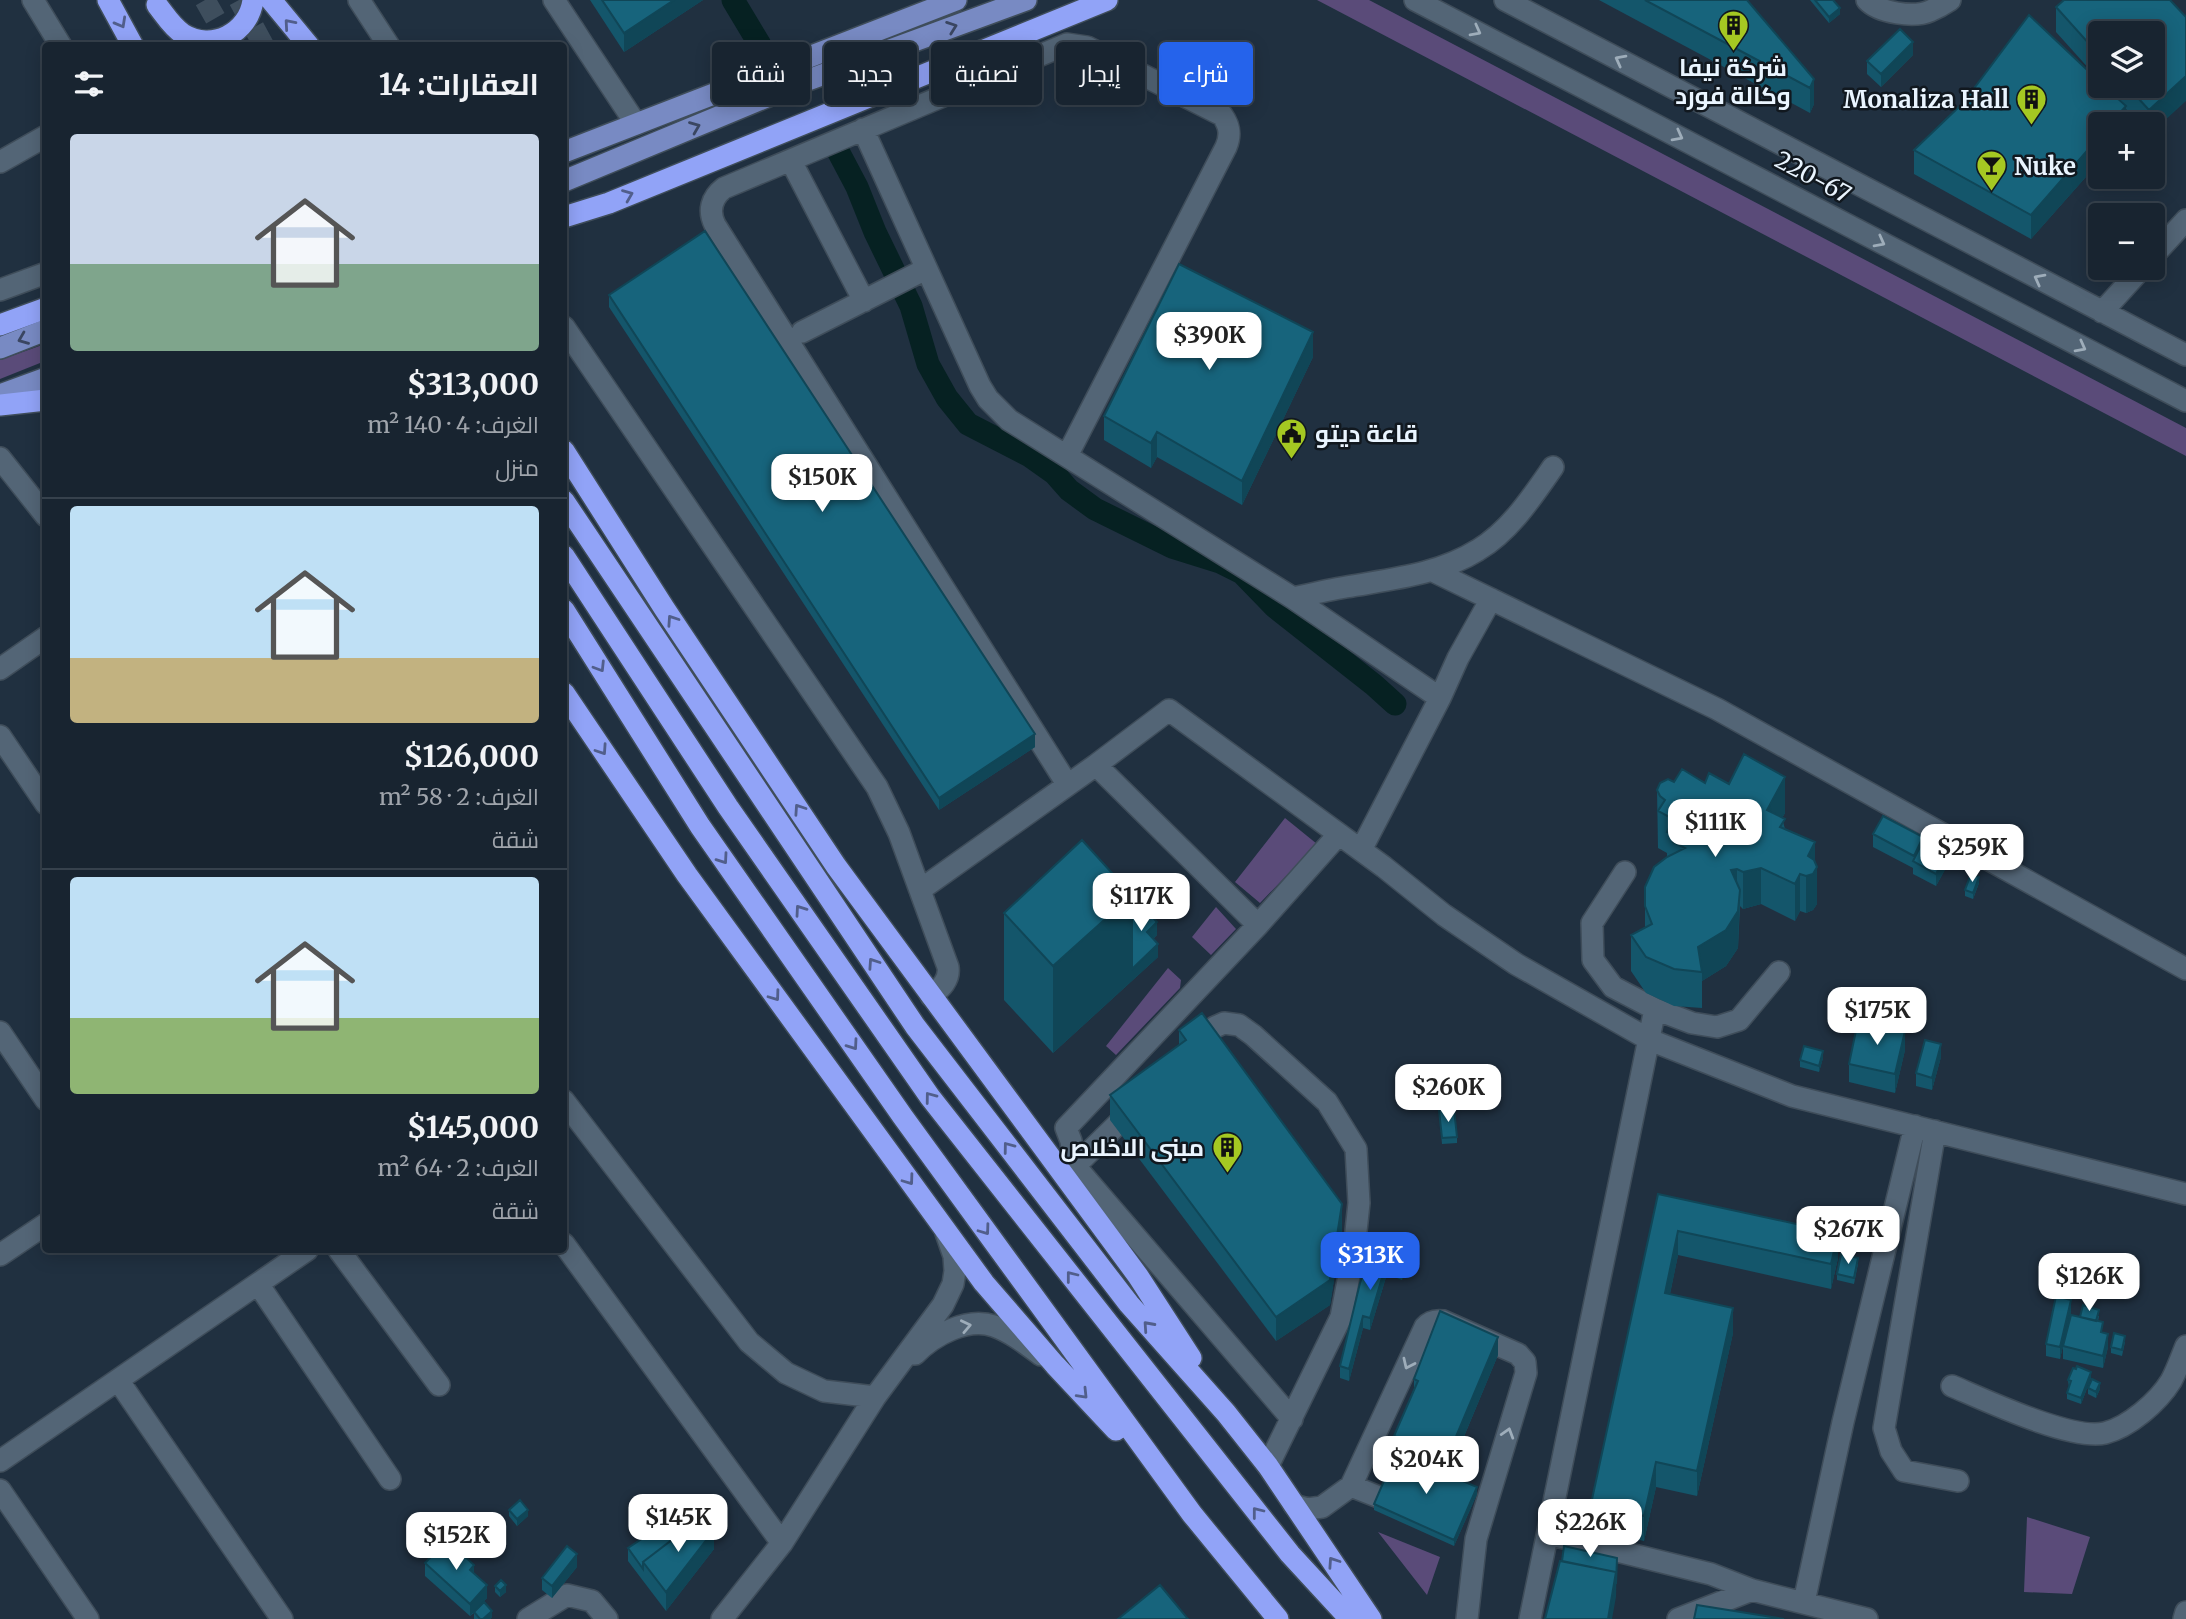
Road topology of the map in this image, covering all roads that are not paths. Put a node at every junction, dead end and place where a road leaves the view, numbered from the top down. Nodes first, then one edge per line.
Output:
1 (33, 0) edge
2 (108, 0) edge
3 (253, 0) edge
4 (271, 0) edge
5 (359, 0) edge
6 (554, 0) edge
7 (956, 0) edge
8 (1026, 0) edge
9 (1107, 0) edge
10 (1505, 0) edge
11 (1867, 0) edge
12 (1950, 0) edge
13 (155, 2) edge
14 (1422, 2) edge
15 (59, 42) edge
16 (131, 42) edge
17 (175, 42) edge
18 (306, 42) edge
19 (386, 42) edge
20 (636, 124) junction
21 (863, 129) junction
22 (42, 138) edge
23 (567, 151) edge
24 (791, 161) junction
25 (0, 162) edge
26 (567, 180) edge
27 (567, 216) edge
28 (2186, 220) edge
29 (2165, 243) edge
30 (926, 270) junction
31 (42, 274) edge
32 (2131, 280) edge
33 (3, 282) edge
34 (864, 301) junction
35 (42, 309) edge
36 (2102, 312) junction
37 (0, 325) edge
38 (567, 331) edge
39 (42, 332) edge
40 (802, 332) dead end
41 (0, 348) edge
42 (2186, 355) edge
43 (42, 379) edge
44 (0, 395) edge
45 (42, 400) edge
46 (2186, 401) edge
47 (0, 405) edge
48 (567, 456) edge
49 (1067, 456) junction
50 (0, 458) edge
51 (1553, 467) dead end
52 (567, 505) edge
53 (42, 511) edge
54 (567, 561) edge
55 (1433, 571) junction
56 (1293, 598) junction
57 (1491, 599) junction
58 (567, 615) edge
59 (42, 641) edge
60 (0, 669) edge
61 (567, 697) edge
62 (1440, 698) junction
63 (0, 736) edge
64 (1096, 765) junction
65 (1068, 784) junction
66 (42, 798) edge
67 (1339, 834) junction
68 (1361, 850) junction
69 (1625, 872) dead end
70 (920, 890) junction
71 (1258, 925) junction
72 (2186, 969) edge
73 (1780, 972) dead end
74 (931, 996) junction
75 (1655, 1009) junction
76 (1692, 1023) junction
77 (0, 1032) edge
78 (1650, 1040) junction
79 (1686, 1056) junction
80 (1178, 1064) edge
81 (1150, 1092) edge
82 (42, 1094) edge
83 (567, 1105) edge
84 (1925, 1128) junction
85 (1075, 1167) junction
86 (1076, 1193) junction
87 (2186, 1194) edge
88 (42, 1227) edge
89 (943, 1227) junction
90 (567, 1248) edge
91 (303, 1253) edge
92 (341, 1253) edge
93 (0, 1255) edge
94 (258, 1284) junction
95 (2186, 1346) edge
96 (1055, 1365) junction
97 (118, 1380) junction
98 (439, 1385) dead end
99 (1952, 1386) dead end
100 (876, 1397) junction
101 (1226, 1413) junction
102 (1293, 1419) junction
103 (0, 1461) edge
104 (1268, 1466) junction
105 (390, 1479) dead end
106 (1958, 1481) dead end
107 (1351, 1486) junction
108 (0, 1490) edge
109 (1379, 1497) edge
110 (1294, 1505) junction
111 (1192, 1514) junction
112 (1548, 1534) junction
113 (782, 1543) junction
114 (1752, 1590) junction
115 (1804, 1602) junction
116 (2186, 1612) edge
117 (88, 1619) edge
118 (282, 1619) edge
119 (528, 1619) edge
120 (607, 1619) edge
121 (722, 1619) edge
122 (1278, 1619) edge
123 (1350, 1619) edge
124 (1371, 1619) edge
125 (1467, 1619) edge
126 (1531, 1619) edge
127 (1678, 1619) edge
128 (1867, 1619) edge
129 (2184, 1619) edge

1 - 15 street
2 -> 16 highway
3 - 13 highway
18 -> 4 highway
5 - 19 street
6 - 20 street
7 - 20 main road
26 -> 8 main road
27 -> 9 highway
36 -> 10 street, 220-67
11 - 12 street
13 - 17 highway
14 -> 46 street, 220-67
20 - 23 main road
21 - 24 street
21 - 30 street
21 - 49 street
22 - 25 street
24 - 34 street
24 - 65 street
28 - 29 street
30 - 34 street
30 - 49 street
31 - 33 street
32 - 36 street
34 - 40 street
35 - 37 highway
36 - 42 street, 220-67
38 - 70 street
39 -> 41 main road
43 - 44 main road
45 - 47 highway
74 -> 48 highway
49 - 56 street
50 - 53 street
51 - 55 street
101 -> 52 highway
123 -> 54 highway
55 - 56 street
55 - 57 street
56 - 62 street
57 - 62 street
57 - 72 street
58 -> 111 highway
59 - 60 street
61 -> 89 highway
62 - 68 street
63 - 66 street
64 - 65 street
64 - 67 street
64 - 71 street
65 - 70 street
67 - 68 street
67 - 71 street
68 - 78 street
69 - 75 street
70 - 74 street
71 - 85 street
73 - 76 street
74 - 86 highway
75 - 76 street
75 - 78 street
76 - 79 street
77 - 82 street
78 - 79 street
78 - 112 street
79 - 84 street
80 - 102 street
81 - 85 street
83 - 100 street
84 - 87 street
84 - 106 street
84 - 115 street
85 - 86 street
85 - 102 street
86 - 101 highway
88 - 93 street
89 - 96 highway
89 - 100 street
90 - 113 street
91 - 94 street
92 - 98 street
94 - 97 street
94 - 105 street
95 - 99 street
100 -> 96 street
96 -> 111 highway
97 - 103 street
97 - 118 street
100 - 113 street
101 - 104 highway
102 - 104 street
104 - 110 highway
107 - 109 street
107 - 110 street
125 -> 107 street
108 - 117 street
124 -> 110 highway
111 - 122 highway
112 - 114 street
112 - 126 street
113 - 121 street
114 - 115 street
114 - 127 street
115 - 128 street
116 - 129 street
119 - 120 street

